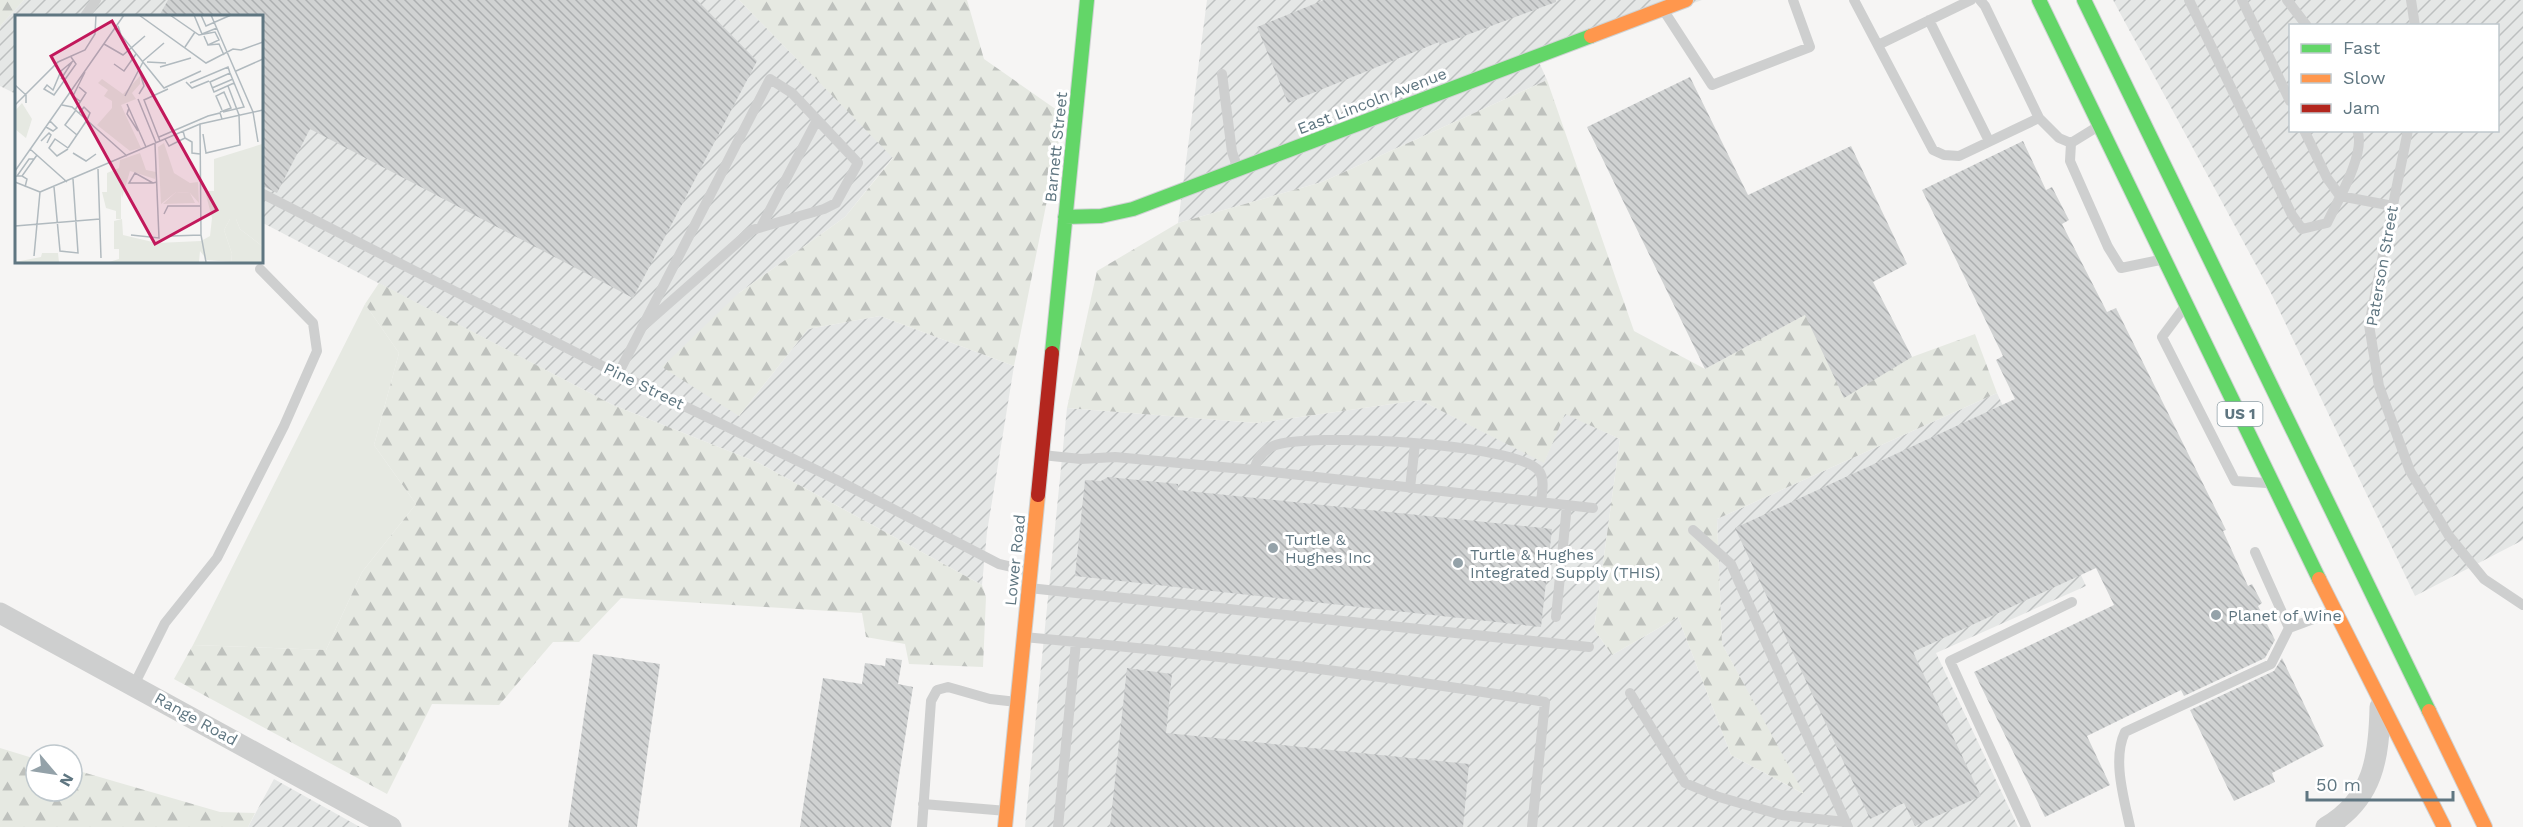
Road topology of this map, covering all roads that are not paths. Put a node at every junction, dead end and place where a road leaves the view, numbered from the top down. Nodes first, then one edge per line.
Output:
1 (96, 0) edge
2 (1087, 0) edge
3 (1686, 0) edge
4 (1792, 0) edge
5 (1854, 0) edge
6 (1971, 0) edge
7 (1980, 0) edge
8 (2038, 0) edge
9 (2084, 0) edge
10 (2189, 0) edge
11 (2242, 0) edge
12 (2287, 0) edge
13 (2411, 0) edge
14 (1657, 7) edge
15 (85, 15) edge
16 (1929, 21) junction
17 (2305, 24) edge
18 (2415, 24) edge
19 (1878, 45) junction
20 (1222, 74) dead end
21 (2289, 99) edge
22 (2039, 118) junction
23 (817, 120) junction
24 (2099, 125) junction
25 (2305, 132) edge
26 (2358, 132) edge
27 (2408, 132) edge
28 (1989, 141) junction
29 (2071, 143) junction
30 (1239, 169) junction
31 (262, 194) edge
32 (2340, 196) junction
33 (2393, 206) junction
34 (1065, 217) junction
35 (762, 225) junction
36 (2165, 259) junction
37 (260, 268) dead end
38 (1058, 297) joint
39 (2187, 304) junction
40 (642, 327) junction
41 (618, 374) junction
42 (1415, 444) junction
43 (1042, 455) junction
44 (1254, 470) junction
45 (2274, 484) junction
46 (1410, 488) junction
47 (1541, 502) junction
48 (1567, 505) junction
49 (1593, 508) dead end
50 (1693, 530) dead end
51 (2255, 552) dead end
52 (1031, 571) junction
53 (1029, 588) junction
54 (2072, 602) dead end
55 (2523, 605) edge
56 (2335, 611) junction
57 (0, 613) edge
58 (1556, 617) dead end
59 (2289, 628) junction
60 (1024, 637) junction
61 (1076, 642) junction
62 (1589, 646) dead end
63 (134, 685) junction
64 (1630, 693) dead end
65 (2380, 697) junction
66 (1017, 702) junction
67 (923, 804) junction
68 (1007, 811) junction
69 (1847, 824) edge
70 (391, 827) edge
71 (921, 827) edge
72 (1005, 827) edge
73 (1058, 827) edge
74 (1532, 827) edge
75 (2026, 827) edge
76 (2130, 827) edge
77 (2326, 827) edge
78 (2444, 827) edge
79 (2485, 827) edge

1 - 15 lane
2 - 34 main road, Barnett Street
3 - 14 main road, East Lincoln Avenue
4 - 14 lane
5 - 19 lane
6 - 16 lane
7 - 22 lane
8 - 24 main road, US 1
9 - 79 main road, US 1
10 - 32 lane
11 - 21 lane
12 - 17 lane
13 - 18 lane
14 - 30 main road, East Lincoln Avenue
16 - 19 lane
16 - 28 lane
19 - 28 lane
20 - 30 lane
22 - 28 lane
22 - 29 lane
23 - 35 lane
23 - 35 lane
23 - 40 lane
24 - 29 lane
24 - 36 main road, US 1
25 - 32 lane
26 - 32 lane
27 - 33 lane, Paterson Street
29 - 36 lane
30 - 34 main road, East Lincoln Avenue
31 - 41 lane, Pine Street
32 - 33 lane
33 - 55 lane, Paterson Street
34 - 38 main road, Barnett Street
35 - 40 lane
36 - 39 main road, US 1
37 - 63 lane
38 - 43 main road, Lower Road
39 - 45 main road, US 1
39 - 45 lane
40 - 41 lane
41 - 52 lane, Pine Street
42 - 44 lane
42 - 46 lane
42 - 47 lane
43 - 44 lane
43 - 52 main road, Lower Road
44 - 46 lane
45 - 56 main road, US 1
46 - 47 lane
47 - 48 lane
48 - 49 lane
48 - 58 lane
50 - 69 lane
51 - 59 lane
52 - 53 main road, Lower Road
53 - 60 main road, Lower Road
53 - 62 lane
54 - 75 lane
56 - 59 lane
56 - 65 main road, US 1
57 - 63 street, Range Road
59 - 76 lane
60 - 61 lane
60 - 66 main road, Lower Road
61 - 73 lane
61 - 74 lane
63 - 70 street, Range Road
64 - 69 lane
65 - 77 street
65 - 78 main road, US 1
66 - 67 lane
66 - 68 main road, Lower Road
67 - 68 lane
67 - 71 lane
68 - 72 main road, Lower Road

